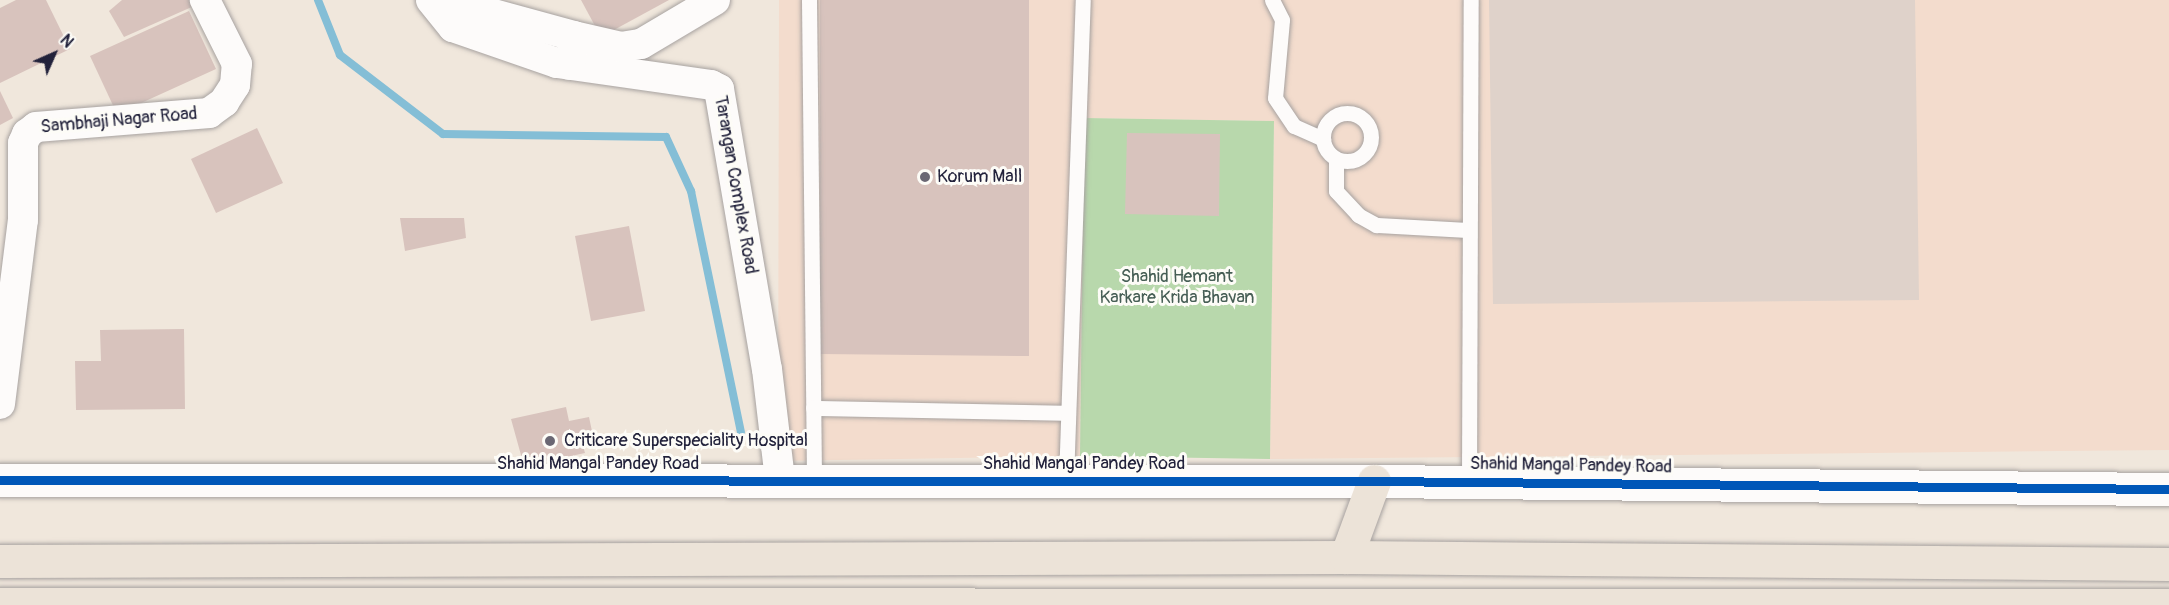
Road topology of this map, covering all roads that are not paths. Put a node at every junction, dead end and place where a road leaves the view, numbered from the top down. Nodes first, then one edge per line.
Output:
1 (205, 0) edge
2 (431, 0) edge
3 (462, 0) edge
4 (716, 0) edge
5 (809, 0) edge
6 (1083, 0) edge
7 (1272, 0) edge
8 (1471, 0) edge
9 (574, 36) junction
10 (570, 65) junction
11 (1323, 139) junction
12 (1336, 159) junction
13 (1470, 230) junction
14 (0, 404) edge
15 (813, 408) junction
16 (1068, 413) junction
17 (0, 480) edge
18 (780, 480) junction
19 (1066, 480) junction
20 (1374, 481) junction
21 (1469, 481) junction
22 (814, 482) junction
23 (2169, 489) edge
24 (1346, 557) junction
25 (0, 561) edge
26 (2169, 564) edge
27 (0, 604) edge
28 (2169, 605) edge

1 - 14 street, Sambhaji Nagar Road
2 - 10 street, Tarangan Complex Road
3 - 9 street
4 - 9 street
5 - 15 lane
6 - 16 lane
7 - 11 lane
8 - 13 lane
9 - 10 street
10 - 18 street, Tarangan Complex Road
11 - 12 lane
11 - 12 lane
12 - 13 lane
13 - 21 lane
15 - 16 lane
15 - 22 lane
16 - 19 lane
17 - 18 street, Shahid Mangal Pandey Road
18 - 22 street, Shahid Mangal Pandey Road
19 - 20 street, Shahid Mangal Pandey Road
19 - 22 street, Shahid Mangal Pandey Road
20 - 21 street, Shahid Mangal Pandey Road
20 - 24 highway
21 - 23 street, Shahid Mangal Pandey Road
24 - 25 highway
24 - 26 highway
27 - 28 highway

